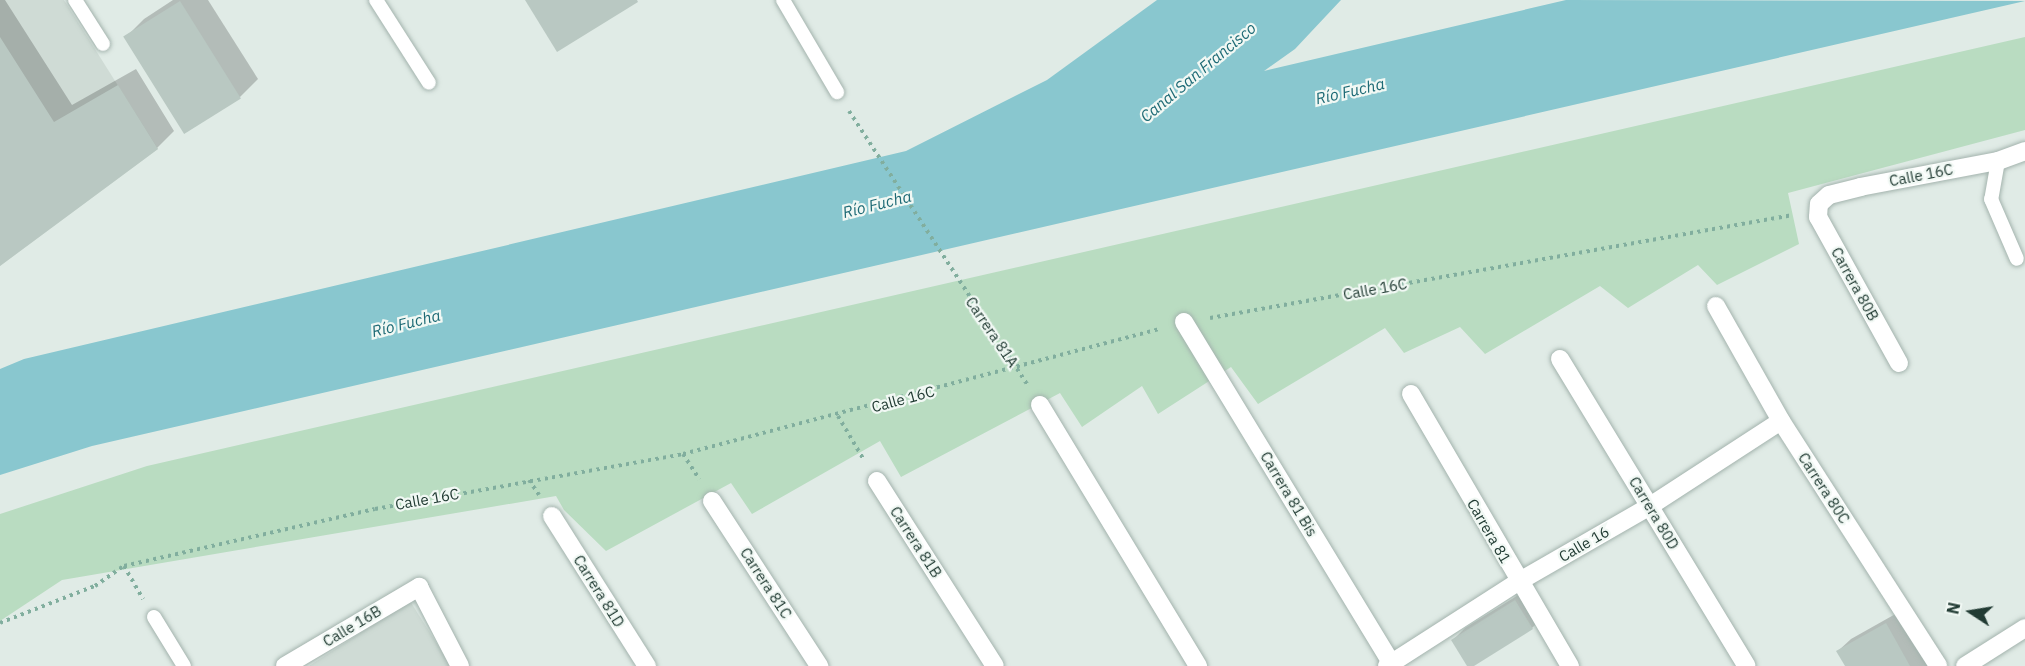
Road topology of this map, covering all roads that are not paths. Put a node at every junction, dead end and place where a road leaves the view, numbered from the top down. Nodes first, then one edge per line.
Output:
1 (75, 0) edge
2 (375, 0) edge
3 (783, 0) edge
4 (103, 44) dead end
5 (429, 83) dead end
6 (837, 92) road end
7 (2025, 151) edge
8 (1998, 160) junction
9 (1818, 208) joint
10 (2018, 259) dead end
11 (1716, 306) dead end
12 (1184, 322) road end
13 (1560, 359) dead end
14 (1899, 363) dead end
15 (1411, 394) dead end
16 (1040, 405) road end
17 (1781, 421) junction
18 (877, 481) road end
19 (712, 501) dead end
20 (1650, 506) junction
21 (552, 516) dead end
22 (1518, 582) junction
23 (154, 617) road end
24 (2025, 628) edge
25 (1390, 665) edge
26 (184, 666) edge
27 (285, 666) edge
28 (460, 666) edge
29 (647, 666) edge
30 (819, 666) edge
31 (995, 666) edge
32 (1198, 666) edge
33 (1570, 666) edge
34 (1747, 666) edge
35 (1938, 666) edge
36 (1965, 666) edge

1 - 4 lane
2 - 5 lane
3 - 6 lane
7 - 8 street, Calle 16C
8 - 9 street, Calle 16C
8 - 10 lane
9 - 14 street, Carrera 80B
11 - 17 street, Carrera 80C
12 - 25 street, Carrera 81 Bis
13 - 20 street, Carrera 80D
15 - 22 street, Carrera 81
16 - 32 street
17 - 20 street, Calle 16
17 - 35 street, Carrera 80C
18 - 31 street, Carrera 81B
19 - 30 street, Carrera 81C
20 - 22 street, Calle 16
20 - 34 street, Carrera 80D
21 - 29 street, Carrera 81D
22 - 25 street, Calle 16
22 - 33 street, Carrera 81
23 - 26 lane
24 - 36 street
27 - 28 street, Calle 16B

